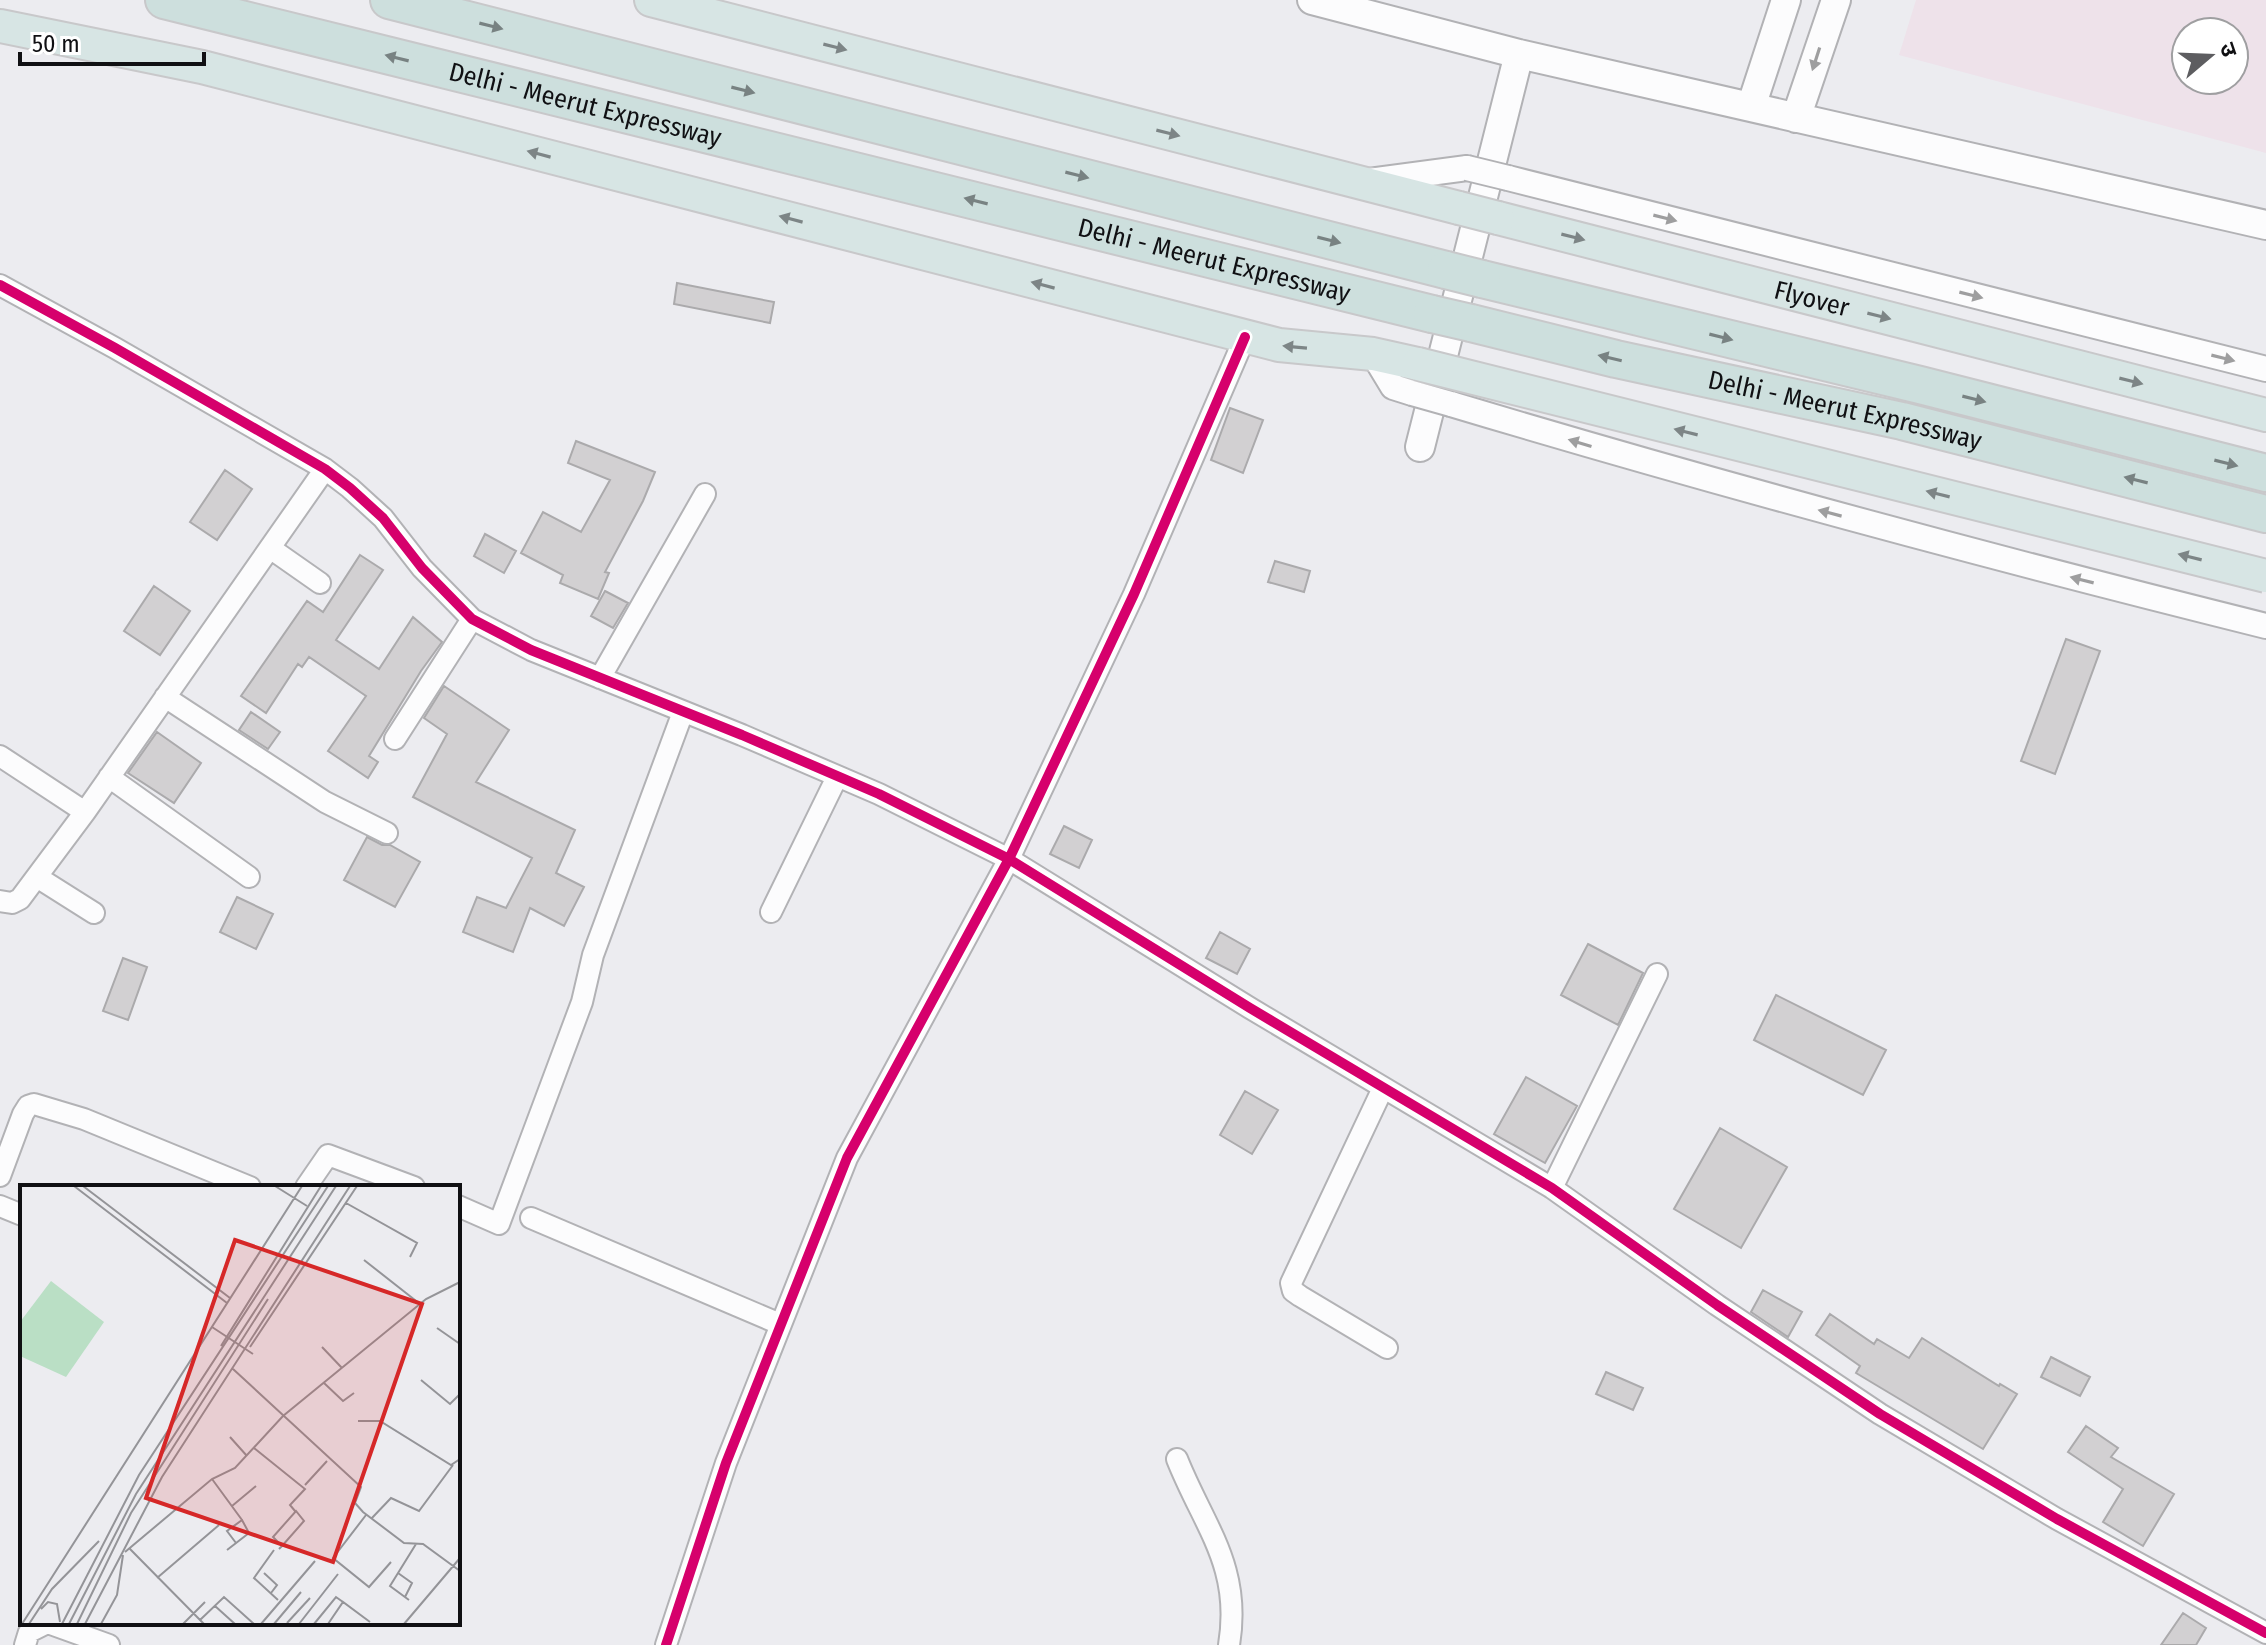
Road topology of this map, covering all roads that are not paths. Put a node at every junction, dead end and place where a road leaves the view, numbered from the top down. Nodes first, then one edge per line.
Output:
1 (164, 0) edge
2 (389, 0) edge
3 (651, 0) edge
4 (1312, 0) edge
5 (1786, 0) edge
6 (1836, 0) edge
7 (0, 26) edge
8 (1519, 54) junction
9 (1751, 107) junction
10 (1796, 118) junction
11 (1358, 182) junction
12 (2266, 225) edge
13 (0, 285) edge
14 (1245, 337) junction
15 (2266, 369) edge
16 (1415, 378) junction
17 (2266, 415) edge
18 (1420, 447) dead end
19 (325, 469) junction
20 (2266, 473) edge
21 (705, 494) dead end
22 (2266, 514) edge
23 (270, 548) junction
24 (2266, 576) edge
25 (320, 583) dead end
26 (472, 619) junction
27 (2266, 626) edge
28 (600, 678) junction
29 (165, 697) junction
30 (683, 712) junction
31 (395, 739) dead end
32 (0, 756) edge
33 (109, 777) junction
34 (837, 777) junction
35 (85, 812) junction
36 (387, 833) dead end
37 (1009, 859) junction
38 (37, 877) junction
39 (249, 877) dead end
40 (0, 901) edge
41 (771, 912) dead end
42 (94, 913) dead end
43 (1657, 974) dead end
44 (1383, 1088) junction
45 (0, 1176) edge
46 (245, 1185) edge
47 (307, 1185) edge
48 (409, 1185) edge
49 (1552, 1188) junction
50 (0, 1206) edge
51 (460, 1207) edge
52 (20, 1214) edge
53 (531, 1218) dead end
54 (780, 1324) junction
55 (1387, 1348) dead end
56 (1177, 1459) dead end
57 (43, 1625) edge
58 (53, 1625) edge
59 (2266, 1633) edge
60 (25, 1645) edge
61 (109, 1645) edge
62 (666, 1645) edge
63 (1229, 1645) edge

22 -> 1 highway, Delhi - Meerut Expressway, bridge
2 -> 20 highway, Delhi - Meerut Expressway, bridge
3 -> 11 highway, Flyover
4 - 8 main road
5 - 9 main road
6 -> 10 main road
14 -> 7 highway
8 - 9 main road
8 - 18 main road
9 - 10 main road
10 - 12 main road
11 -> 15 street, bridge
11 -> 17 highway, Flyover, bridge
13 - 19 street
16 -> 14 highway
14 - 37 street
24 -> 16 highway, bridge
27 -> 16 street, bridge
19 - 23 street
19 - 26 street
21 - 28 street
23 - 25 street
23 - 29 street
26 - 28 street
26 - 31 street
28 - 30 street
29 - 33 street
29 - 36 street
30 - 34 street
30 - 51 street
32 - 35 street
33 - 35 street
33 - 39 street
34 - 37 street
34 - 41 street
35 - 38 street
37 - 44 street
37 - 54 street
38 - 40 street
38 - 42 street
43 - 49 street
44 - 49 street
44 - 55 street
45 - 46 street
47 - 48 street
49 - 59 street
50 - 52 street
53 - 54 street
54 - 62 street
56 - 63 street
57 - 60 street
58 - 61 street

